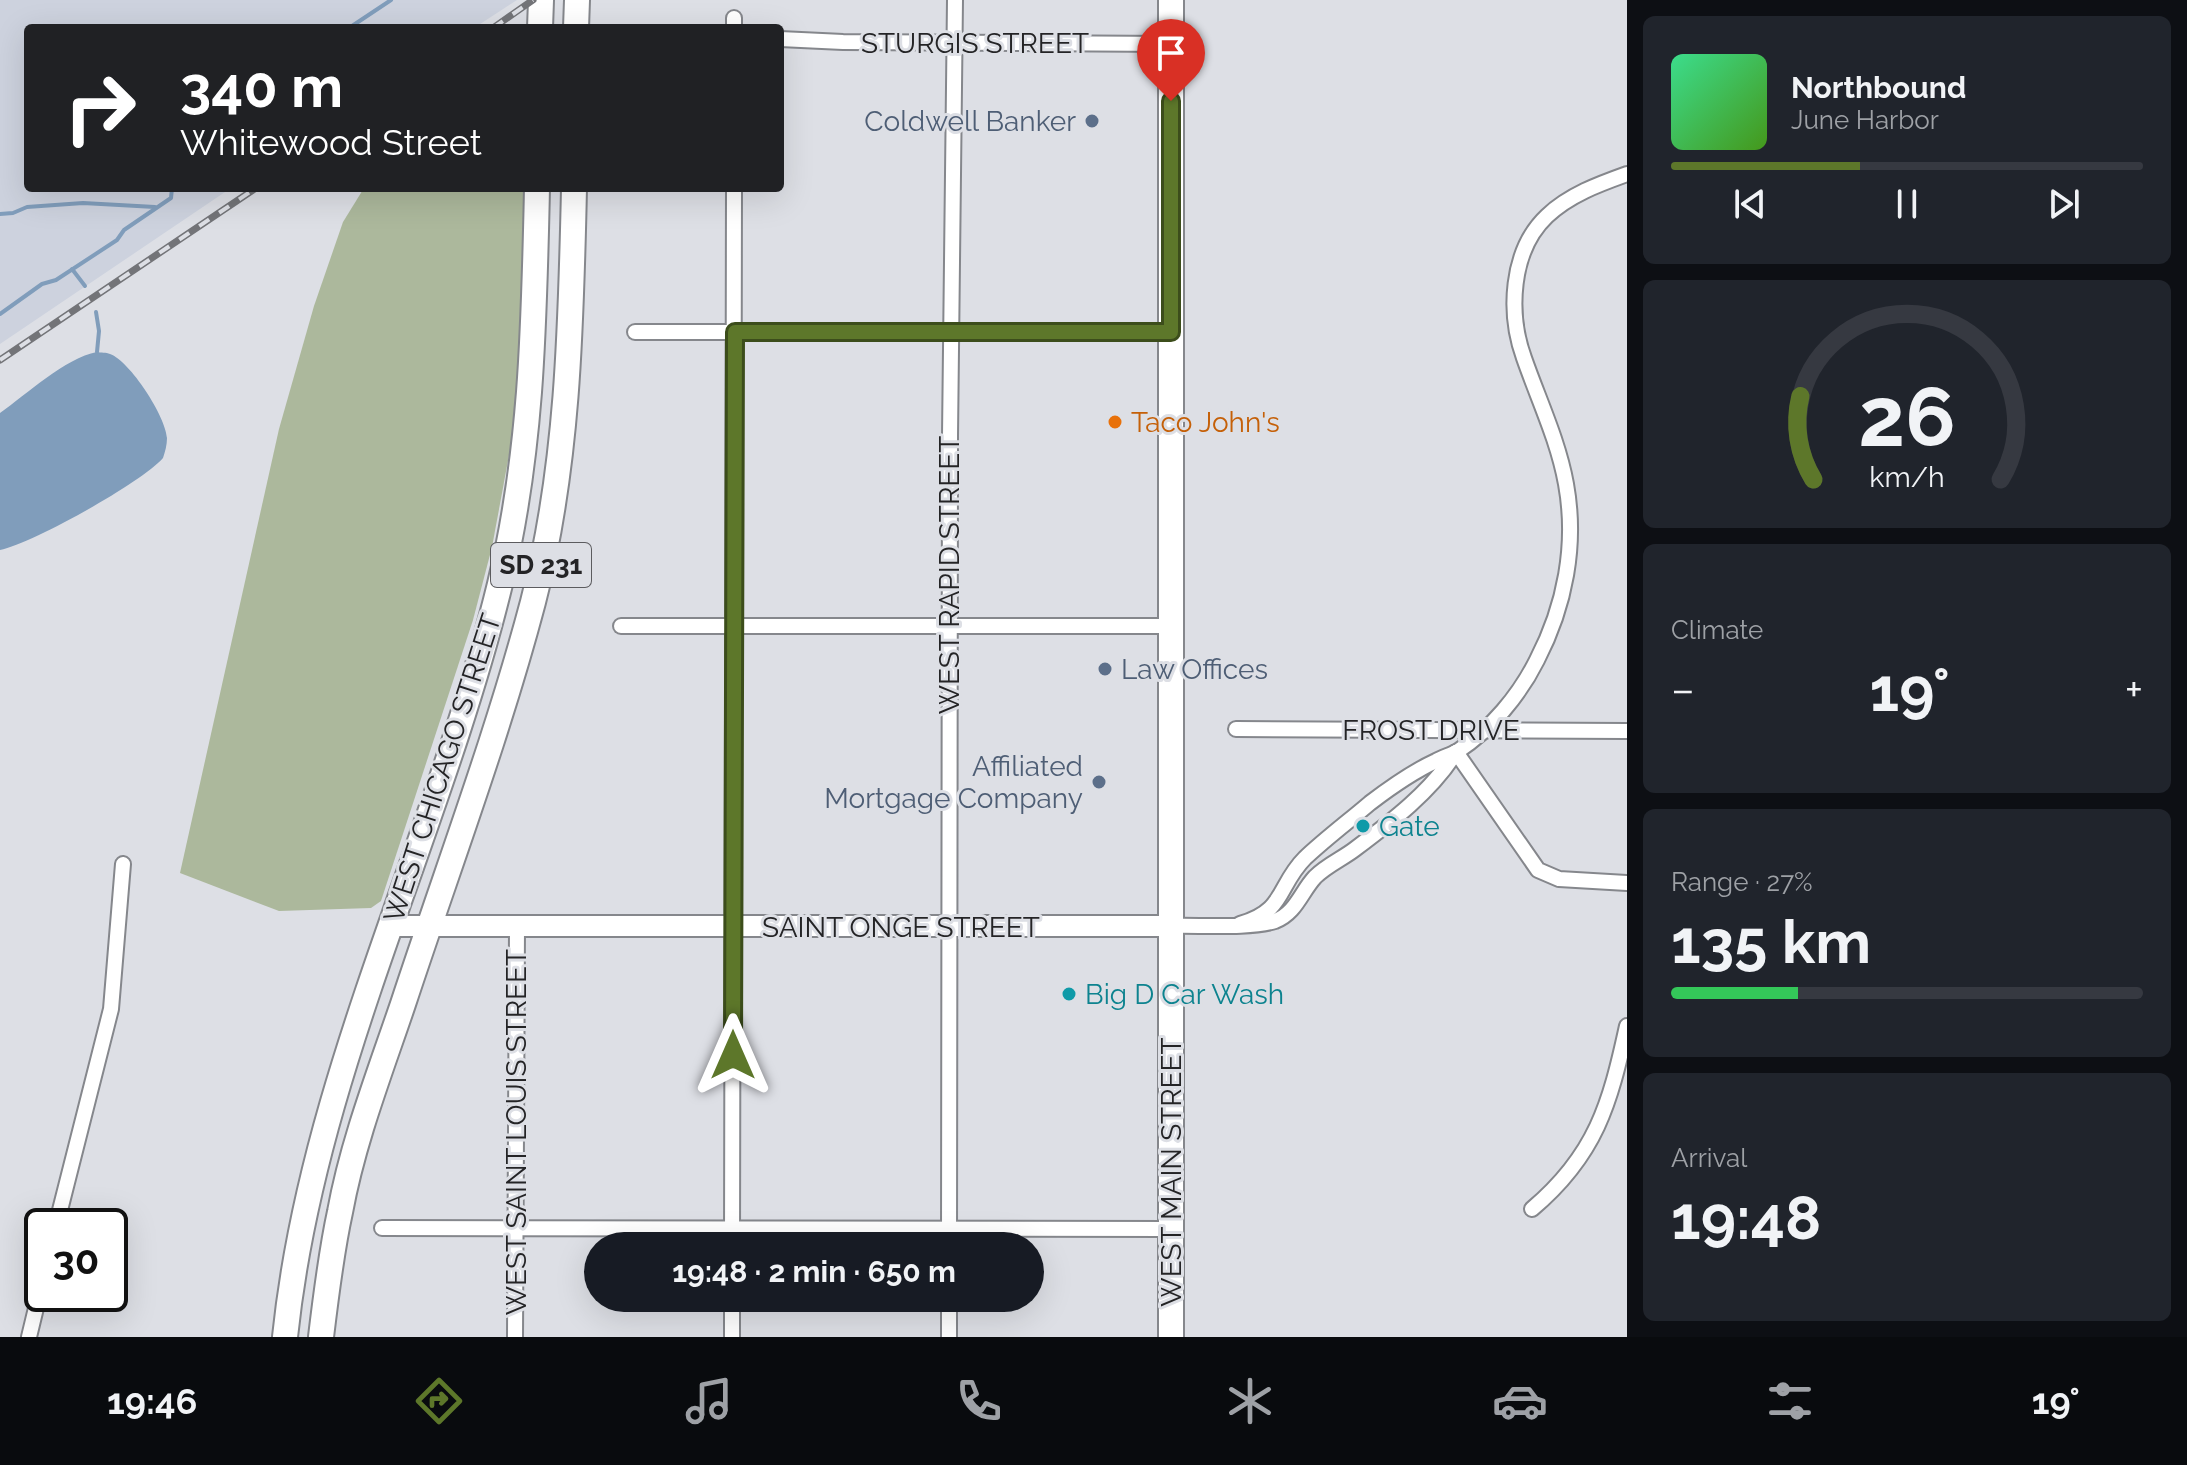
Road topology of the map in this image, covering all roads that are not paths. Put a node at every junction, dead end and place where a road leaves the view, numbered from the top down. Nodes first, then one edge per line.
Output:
1 (541, 0) edge
2 (577, 0) edge
3 (955, 0) edge
4 (1171, 0) edge
5 (540, 24) edge
6 (576, 24) edge
7 (784, 39) edge
8 (955, 43) junction
9 (1171, 44) junction
10 (1627, 174) edge
11 (537, 192) edge
12 (574, 192) edge
13 (734, 192) edge
14 (635, 332) dead end
15 (735, 332) junction
16 (950, 332) junction
17 (1171, 332) junction
18 (734, 625) junction
19 (621, 626) dead end
20 (949, 626) junction
21 (1171, 626) junction
22 (472, 683) junction
23 (1236, 729) dead end
24 (1483, 730) junction
25 (1627, 731) edge
26 (1456, 752) junction
27 (123, 864) dead end
28 (1627, 883) edge
29 (1240, 924) junction
30 (391, 926) junction
31 (1171, 926) junction
32 (428, 927) junction
33 (517, 927) junction
34 (733, 927) junction
35 (949, 927) junction
36 (1627, 1026) edge
37 (345, 1187) junction
38 (61, 1208) edge
39 (1532, 1209) dead end
40 (382, 1228) dead end
41 (515, 1228) junction
42 (950, 1228) junction
43 (733, 1229) junction
44 (1170, 1229) junction
45 (733, 1232) edge
46 (950, 1232) edge
47 (288, 1304) junction
48 (35, 1312) edge
49 (732, 1312) edge
50 (949, 1312) edge
51 (29, 1337) edge
52 (285, 1337) edge
53 (291, 1337) edge
54 (321, 1337) edge
55 (515, 1337) edge
56 (732, 1337) edge
57 (949, 1337) edge
58 (1171, 1337) edge

1 - 5 main road
2 - 6 main road
3 - 8 street, WEST RAPID STREET
4 - 9 main road, WEST MAIN STREET
7 - 8 street, STURGIS STREET
8 - 9 street, STURGIS STREET
8 - 16 street, WEST RAPID STREET
9 - 17 main road, WEST MAIN STREET
10 - 24 street
11 - 22 main road, WEST CHICAGO STREET / SD 231
12 - 32 main road, WEST CHICAGO STREET / SD 231
13 - 15 street
14 - 15 street
15 - 16 street
15 - 18 street
16 - 17 street
16 - 20 street, WEST RAPID STREET
17 - 21 main road, WEST MAIN STREET
18 - 19 street
18 - 20 street
18 - 34 street
20 - 21 street
20 - 35 street, WEST RAPID STREET
21 - 31 main road, WEST MAIN STREET
22 - 30 main road, WEST CHICAGO STREET / SD 231
22 - 32 main road
23 - 24 street, FROST DRIVE
24 - 25 street, FROST DRIVE
24 - 26 street
26 - 28 street
26 - 29 street
26 - 29 street
27 - 38 street
29 - 31 street
30 - 32 street, SAINT ONGE STREET
30 - 37 main road
30 - 47 main road, WEST CHICAGO STREET / SD 231
31 - 35 street, SAINT ONGE STREET
31 - 44 main road, WEST MAIN STREET
32 - 33 street, SAINT ONGE STREET
32 - 37 main road, WEST CHICAGO STREET / SD 231
33 - 34 street, SAINT ONGE STREET
33 - 41 street, WEST SAINT LOUIS STREET
34 - 35 street, SAINT ONGE STREET
34 - 43 street
35 - 42 street, WEST RAPID STREET
36 - 39 street
37 - 54 main road, WEST CHICAGO STREET / SD 231
40 - 41 street
41 - 43 street
41 - 55 street, WEST SAINT LOUIS STREET
42 - 43 street
42 - 44 street
42 - 46 street, WEST RAPID STREET
43 - 45 street
44 - 58 main road, WEST MAIN STREET
47 - 52 main road, WEST CHICAGO STREET / SD 231
47 - 53 main road
48 - 51 street
49 - 56 street
50 - 57 street

